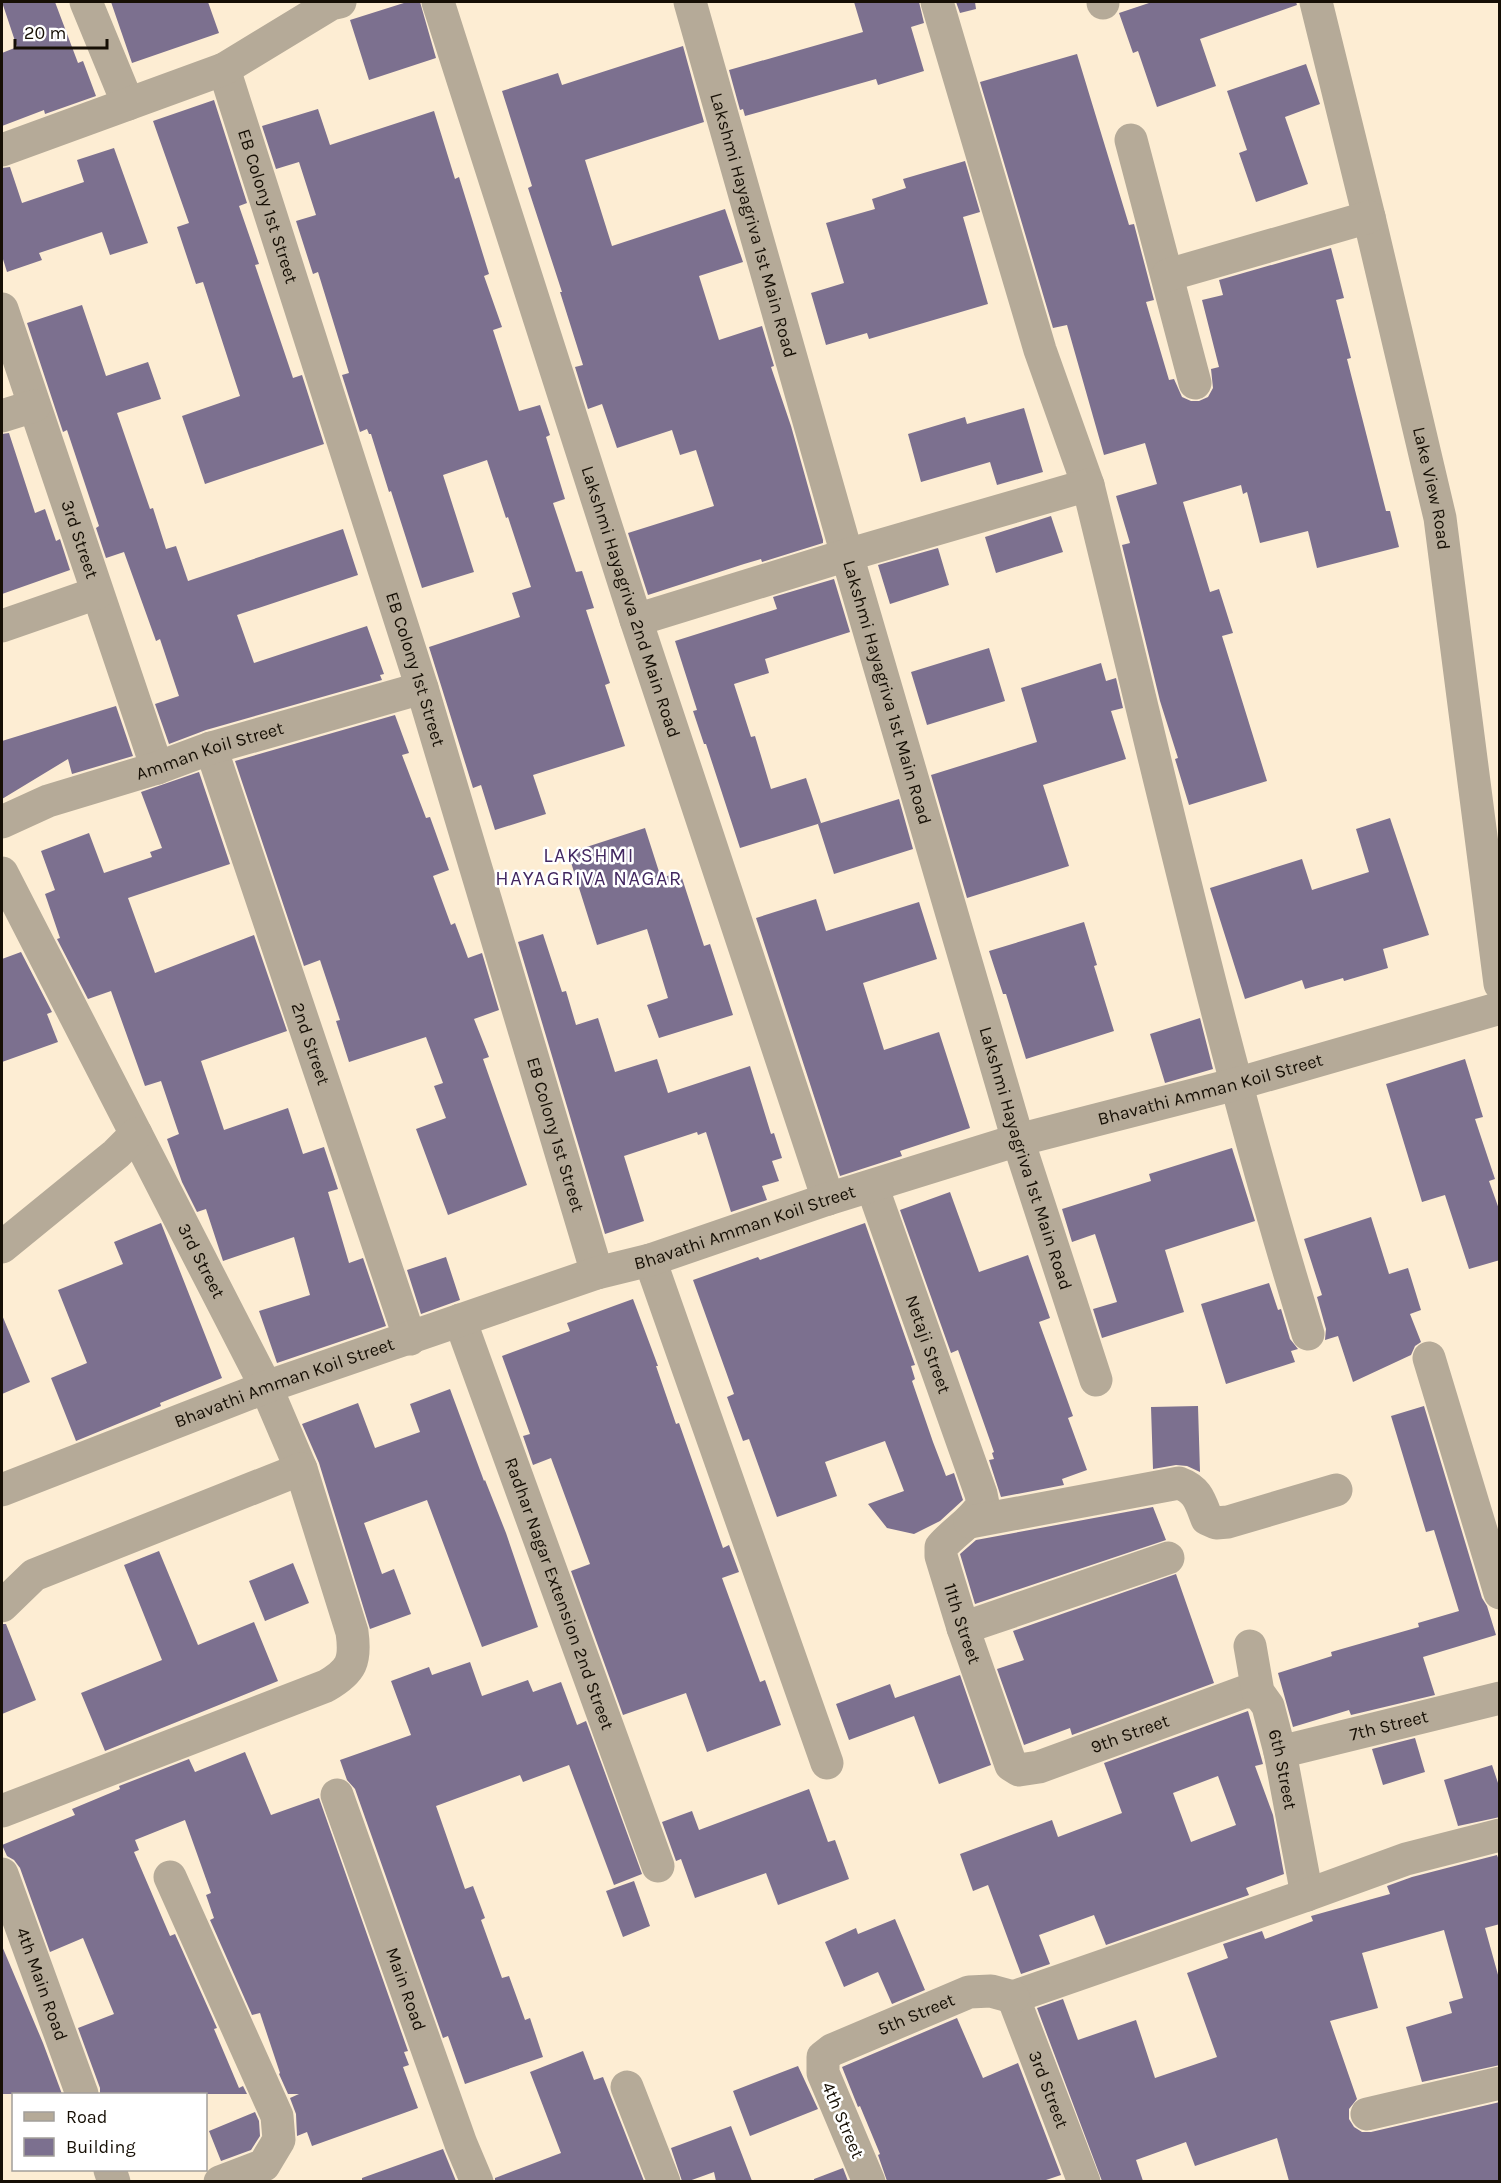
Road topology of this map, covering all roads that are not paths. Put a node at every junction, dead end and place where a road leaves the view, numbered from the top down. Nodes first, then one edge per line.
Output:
1 (86, 2) edge
2 (334, 2) edge
3 (438, 2) edge
4 (690, 2) edge
5 (936, 2) edge
6 (1316, 2) edge
7 (224, 69) junction
8 (128, 104) junction
9 (1131, 140) dead end
10 (2, 150) edge
11 (1369, 218) junction
12 (1168, 275) junction
13 (2, 309) edge
14 (1195, 383) dead end
15 (34, 406) junction
16 (2, 416) edge
17 (1088, 485) junction
18 (847, 555) junction
19 (97, 593) junction
20 (636, 620) junction
21 (2, 626) edge
22 (422, 688) junction
23 (211, 748) junction
24 (157, 768) junction
25 (2, 822) edge
26 (2, 873) edge
27 (1500, 984) edge
28 (1500, 1008) edge
29 (1236, 1084) junction
30 (136, 1134) junction
31 (1018, 1140) junction
32 (872, 1186) junction
33 (828, 1199) junction
34 (2, 1247) edge
35 (650, 1260) junction
36 (597, 1273) junction
37 (460, 1320) junction
38 (1308, 1334) dead end
39 (410, 1339) junction
40 (1429, 1358) dead end
41 (1096, 1380) dead end
42 (266, 1387) junction
43 (301, 1469) junction
44 (2, 1490) edge
45 (1336, 1490) dead end
46 (976, 1513) junction
47 (1168, 1558) dead end
48 (1500, 1593) edge
49 (2, 1606) edge
50 (963, 1628) junction
51 (1251, 1646) dead end
52 (1258, 1692) junction
53 (1500, 1698) edge
54 (1280, 1752) junction
55 (1007, 1757) joint
56 (827, 1762) dead end
57 (337, 1795) dead end
58 (2, 1811) edge
59 (1500, 1835) edge
60 (658, 1866) dead end
61 (2, 1874) edge
62 (170, 1877) dead end
63 (1306, 1895) junction
64 (1013, 1996) junction
65 (823, 2057) joint
66 (1500, 2083) edge
67 (627, 2086) dead end
68 (82, 2093) edge
69 (1366, 2114) dead end
70 (220, 2181) edge
71 (477, 2181) edge
72 (664, 2181) edge
73 (870, 2181) edge
74 (1084, 2181) edge

1 - 8 street
2 - 7 street
3 - 20 street, Lakshmi Hayagriva 2nd Main Road
4 - 18 street, Lakshmi Hayagriva 1st Main Road
5 - 17 street
6 - 11 street, Lake View Road
7 - 8 street
7 - 22 street, EB Colony 1st Street
8 - 10 street
9 - 12 street
11 - 12 street
11 - 27 street, Lake View Road
12 - 14 street
13 - 15 street, 3rd Street
15 - 16 street
15 - 19 street, 3rd Street
17 - 18 street
17 - 29 street
18 - 20 street
18 - 31 street, Lakshmi Hayagriva 1st Main Road
19 - 21 street
19 - 24 street, 3rd Street
20 - 33 street, Lakshmi Hayagriva 2nd Main Road
22 - 23 street, Amman Koil Street
22 - 36 street, EB Colony 1st Street
23 - 24 street, Amman Koil Street
23 - 39 street, 2nd Street
24 - 25 street, Amman Koil Street
26 - 30 street, 3rd Street
28 - 29 street, Bhavathi Amman Koil Street
29 - 31 street, Bhavathi Amman Koil Street
29 - 38 street
30 - 34 street
30 - 42 street, 3rd Street
31 - 32 street, Bhavathi Amman Koil Street
31 - 41 street, Lakshmi Hayagriva 1st Main Road
32 - 33 street, Bhavathi Amman Koil Street
32 - 46 street, Netaji Street
33 - 35 street, Bhavathi Amman Koil Street
35 - 36 street, Bhavathi Amman Koil Street
35 - 56 street
36 - 37 street, Bhavathi Amman Koil Street
37 - 39 street, Bhavathi Amman Koil Street
37 - 60 street, Radhar Nagar Extension 2nd Street
39 - 42 street, Bhavathi Amman Koil Street
40 - 48 street
42 - 43 street, 3rd Street
42 - 44 street, Bhavathi Amman Koil Street
43 - 49 street
43 - 58 street, 3rd Street
45 - 46 street
46 - 50 street, 11th Street
47 - 50 street
50 - 55 street, 11th Street
51 - 52 street, 6th Street
52 - 54 street, 6th Street
52 - 55 street, 9th Street
53 - 54 street, 7th Street
54 - 63 street, 6th Street
57 - 71 street, Main Road
59 - 63 street
61 - 68 street, 4th Main Road
62 - 70 street
63 - 64 street
64 - 65 street, 5th Street
64 - 74 street, 3rd Street
65 - 73 street, 4th Street
66 - 69 street
67 - 72 street

